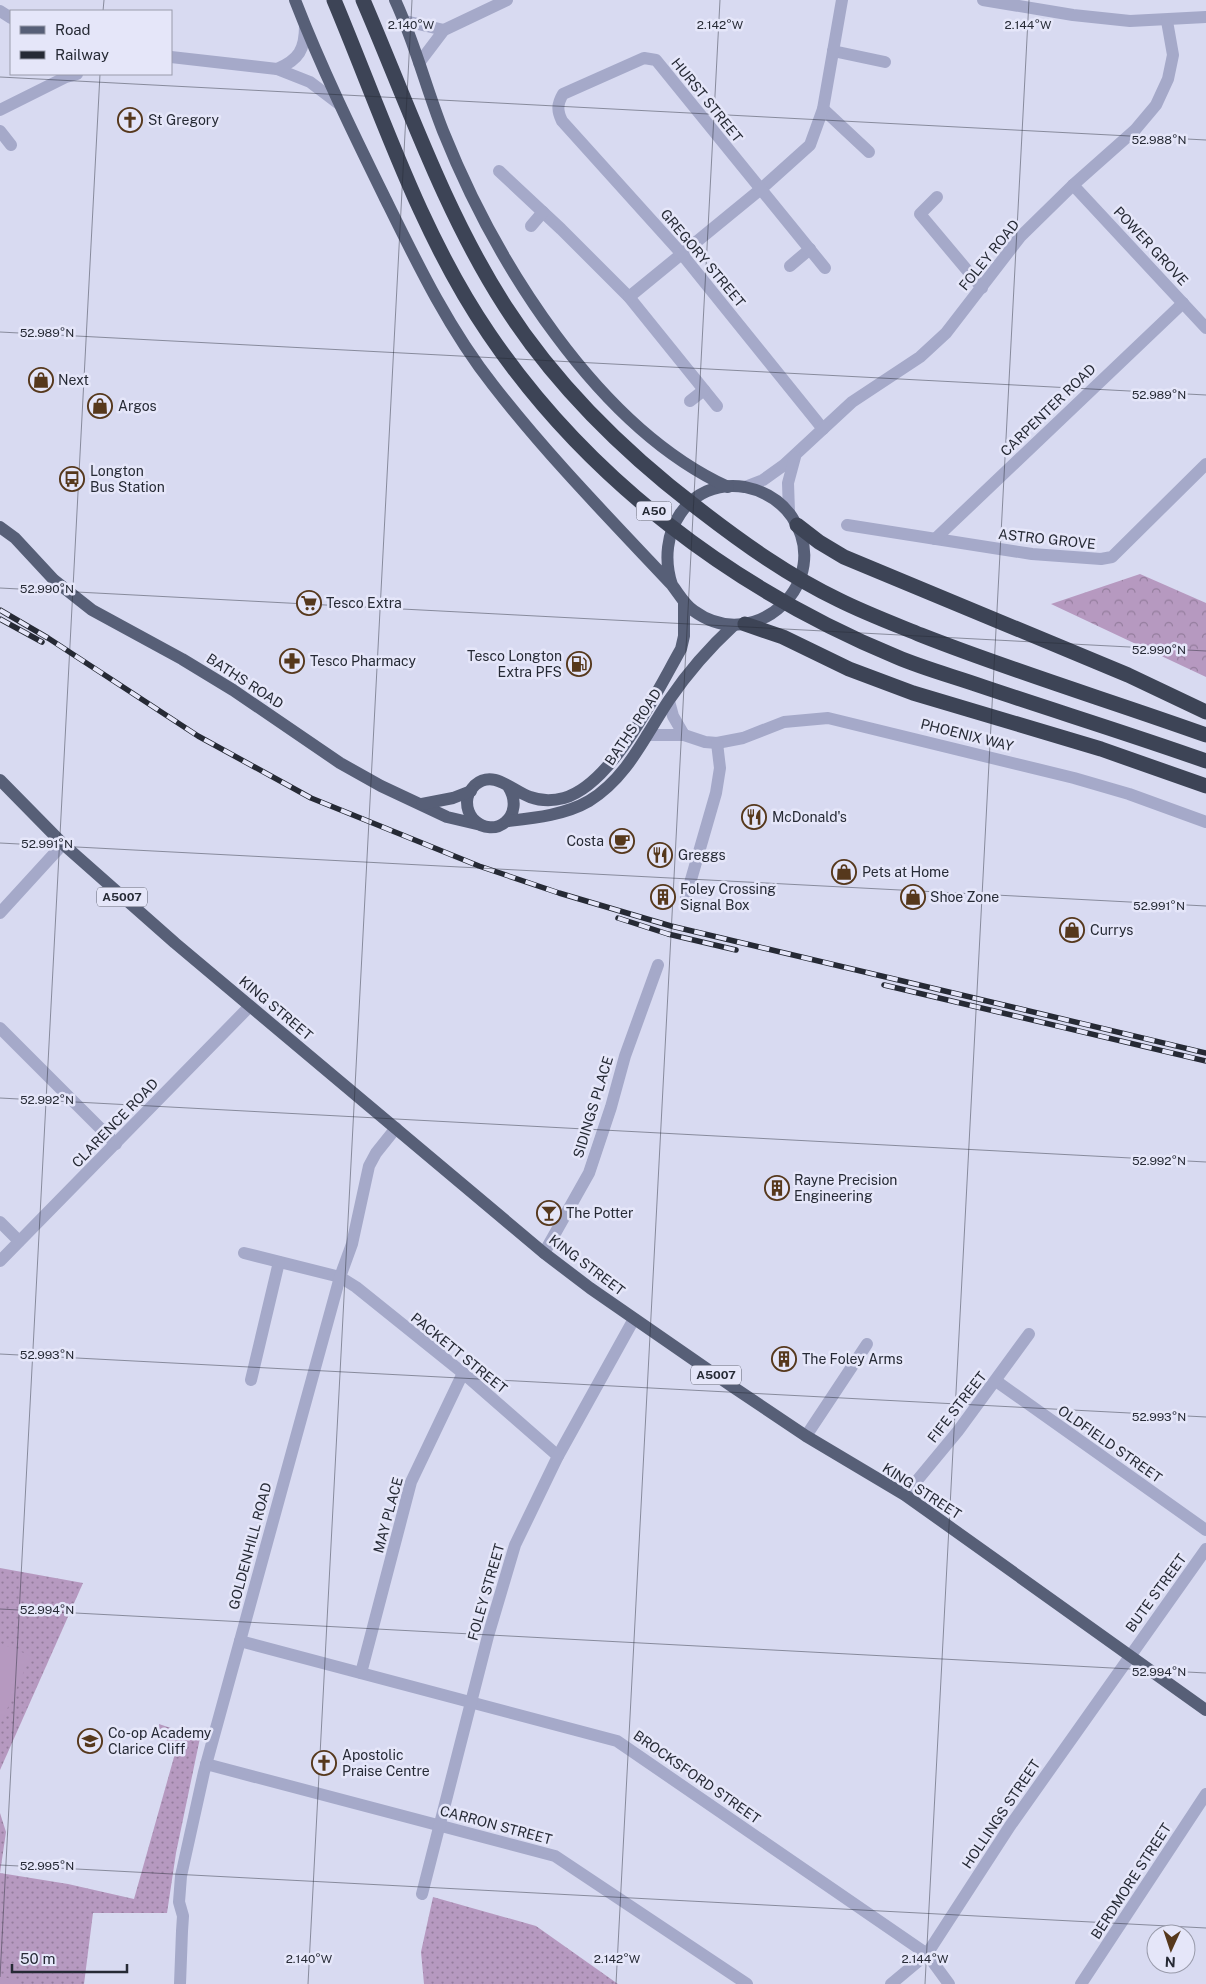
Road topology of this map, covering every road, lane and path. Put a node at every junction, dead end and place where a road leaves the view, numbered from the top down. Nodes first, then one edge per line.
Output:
1 (295, 0) edge
2 (334, 0) edge
3 (362, 0) edge
4 (395, 0) edge
5 (507, 0) edge
6 (842, 0) edge
7 (983, 0) edge
8 (997, 1) edge
9 (1206, 17) edge
10 (1167, 20) junction
11 (404, 21) junction
12 (305, 25) junction
13 (444, 30) junction
14 (833, 51) junction
15 (172, 57) edge
16 (885, 62) dead end
17 (419, 63) junction
18 (277, 69) junction
19 (69, 75) edge
20 (339, 104) junction
21 (823, 109) junction
22 (0, 110) edge
23 (558, 110) joint
24 (0, 131) edge
25 (11, 145) dead end
26 (869, 152) dead end
27 (499, 171) dead end
28 (1073, 185) junction
29 (761, 189) junction
30 (937, 197) dead end
31 (543, 212) junction
32 (531, 226) dead end
33 (810, 249) junction
34 (681, 253) junction
35 (790, 266) dead end
36 (825, 268) dead end
37 (982, 288) junction
38 (629, 297) junction
39 (1183, 303) junction
40 (1206, 328) edge
41 (704, 390) junction
42 (690, 401) dead end
43 (717, 406) dead end
44 (823, 429) junction
45 (796, 455) junction
46 (1206, 464) edge
47 (728, 487) junction
48 (745, 487) junction
49 (793, 518) junction
50 (847, 525) dead end
51 (0, 526) edge
52 (935, 539) junction
53 (672, 585) junction
54 (684, 602) junction
55 (740, 624) junction
56 (669, 700) junction
57 (1206, 712) edge
58 (684, 734) junction
59 (647, 735) junction
60 (1206, 735) edge
61 (717, 743) junction
62 (1206, 761) edge
63 (0, 780) edge
64 (508, 786) junction
65 (1206, 786) edge
66 (471, 791) junction
67 (422, 804) junction
68 (507, 821) junction
69 (1206, 822) edge
70 (481, 825) junction
71 (63, 844) junction
72 (689, 903) dead end
73 (0, 914) edge
74 (658, 965) dead end
75 (250, 1006) junction
76 (0, 1028) edge
77 (396, 1128) junction
78 (116, 1144) junction
79 (0, 1222) edge
80 (19, 1241) junction
81 (244, 1253) dead end
82 (544, 1253) junction
83 (0, 1261) edge
84 (279, 1262) junction
85 (340, 1277) junction
86 (634, 1319) junction
87 (1029, 1334) dead end
88 (868, 1344) dead end
89 (463, 1373) junction
90 (251, 1380) dead end
91 (996, 1381) junction
92 (806, 1436) junction
93 (558, 1456) junction
94 (905, 1495) junction
95 (1206, 1530) edge
96 (1206, 1549) edge
97 (240, 1641) junction
98 (1130, 1655) junction
99 (361, 1672) junction
100 (472, 1703) junction
101 (1206, 1710) edge
102 (206, 1764) junction
103 (1206, 1794) edge
104 (439, 1824) junction
105 (422, 1894) dead end
106 (927, 1954) junction
107 (180, 1984) edge
108 (746, 1984) edge
109 (891, 1984) edge
110 (949, 1984) edge
111 (1081, 1984) edge

1 - 12 main road, A50
2 - 62 highway, A50
3 - 60 highway, A50
4 - 11 main road
5 - 13 street
6 - 14 street
7 - 8 street
8 - 10 street
9 - 10 street
10 - 28 street, FOLEY ROAD
11 - 13 street
11 - 17 main road
12 - 18 street
12 - 20 main road, A50
13 - 17 street
14 - 16 street
14 - 21 street
15 - 18 street
17 - 47 main road
18 - 20 street
19 - 22 street
20 - 53 main road, A50
21 - 26 street
21 - 29 street
23 - 29 street, HURST STREET
23 - 34 street, GREGORY STREET
24 - 25 street
27 - 31 street
28 - 37 street, FOLEY ROAD
28 - 39 street, POWER GROVE
29 - 33 street, HURST STREET
29 - 34 street
30 - 37 street
31 - 32 street
31 - 38 street
33 - 35 street
33 - 36 street, HURST STREET
34 - 38 street
34 - 44 street, GREGORY STREET
37 - 44 street, FOLEY ROAD
38 - 41 street
39 - 40 street, POWER GROVE
39 - 52 street, CARPENTER ROAD
41 - 42 street
41 - 43 street
44 - 45 street, FOLEY ROAD
45 - 48 street, FOLEY ROAD
45 - 49 street
46 - 52 street, ASTRO GROVE
47 - 48 main road
47 - 53 main road
48 - 49 main road
49 - 55 main road
49 - 57 highway
50 - 52 street, ASTRO GROVE
51 - 67 main road, BATHS ROAD
53 - 54 main road
54 - 55 main road
54 - 64 main road, BATHS ROAD
55 - 56 main road, BATHS ROAD
55 - 65 highway
56 - 58 street
56 - 59 main road, BATHS ROAD
58 - 59 street
58 - 61 street
59 - 68 main road, BATHS ROAD
61 - 69 street, PHOENIX WAY
61 - 72 street
63 - 71 main road, KING STREET / A5007
64 - 66 main road, BATHS ROAD
64 - 68 main road
66 - 67 main road, BATHS ROAD
66 - 70 main road
67 - 70 main road, BATHS ROAD
68 - 70 main road, BATHS ROAD
71 - 73 street
71 - 75 main road, KING STREET / A5007
74 - 82 street, SIDINGS PLACE
75 - 77 main road, KING STREET / A5007
75 - 78 street, CLARENCE ROAD
76 - 78 street
77 - 82 main road, KING STREET / A5007
77 - 85 street, GOLDENHILL ROAD
78 - 80 street, CLARENCE ROAD
79 - 80 street
80 - 83 street, CLARENCE ROAD
81 - 84 street, PACKETT STREET
82 - 86 main road, KING STREET / A5007
84 - 85 street, PACKETT STREET
84 - 90 street
85 - 89 street, PACKETT STREET
85 - 97 street, GOLDENHILL ROAD
86 - 92 main road, KING STREET / A5007
86 - 93 street, FOLEY STREET
87 - 91 street, FIFE STREET
88 - 92 street
89 - 93 street, PACKETT STREET
89 - 99 street, MAY PLACE
91 - 94 street, FIFE STREET
91 - 95 street, OLDFIELD STREET
92 - 94 main road, KING STREET / A5007
93 - 100 street, FOLEY STREET
94 - 98 main road, KING STREET / A5007
96 - 98 street, BUTE STREET
97 - 99 street, BROCKSFORD STREET
97 - 102 street, GOLDENHILL ROAD
98 - 101 main road, KING STREET / A5007
98 - 106 street, HOLLINGS STREET
99 - 100 street, BROCKSFORD STREET
100 - 104 street, FOLEY STREET
100 - 106 street, BROCKSFORD STREET
102 - 104 street, CARRON STREET
102 - 107 street, GOLDENHILL ROAD
103 - 111 street, BERDMORE STREET
104 - 105 street, FOLEY STREET
104 - 108 street, CARRON STREET
106 - 109 street, HOLLINGS STREET
106 - 110 street, BROCKSFORD STREET

